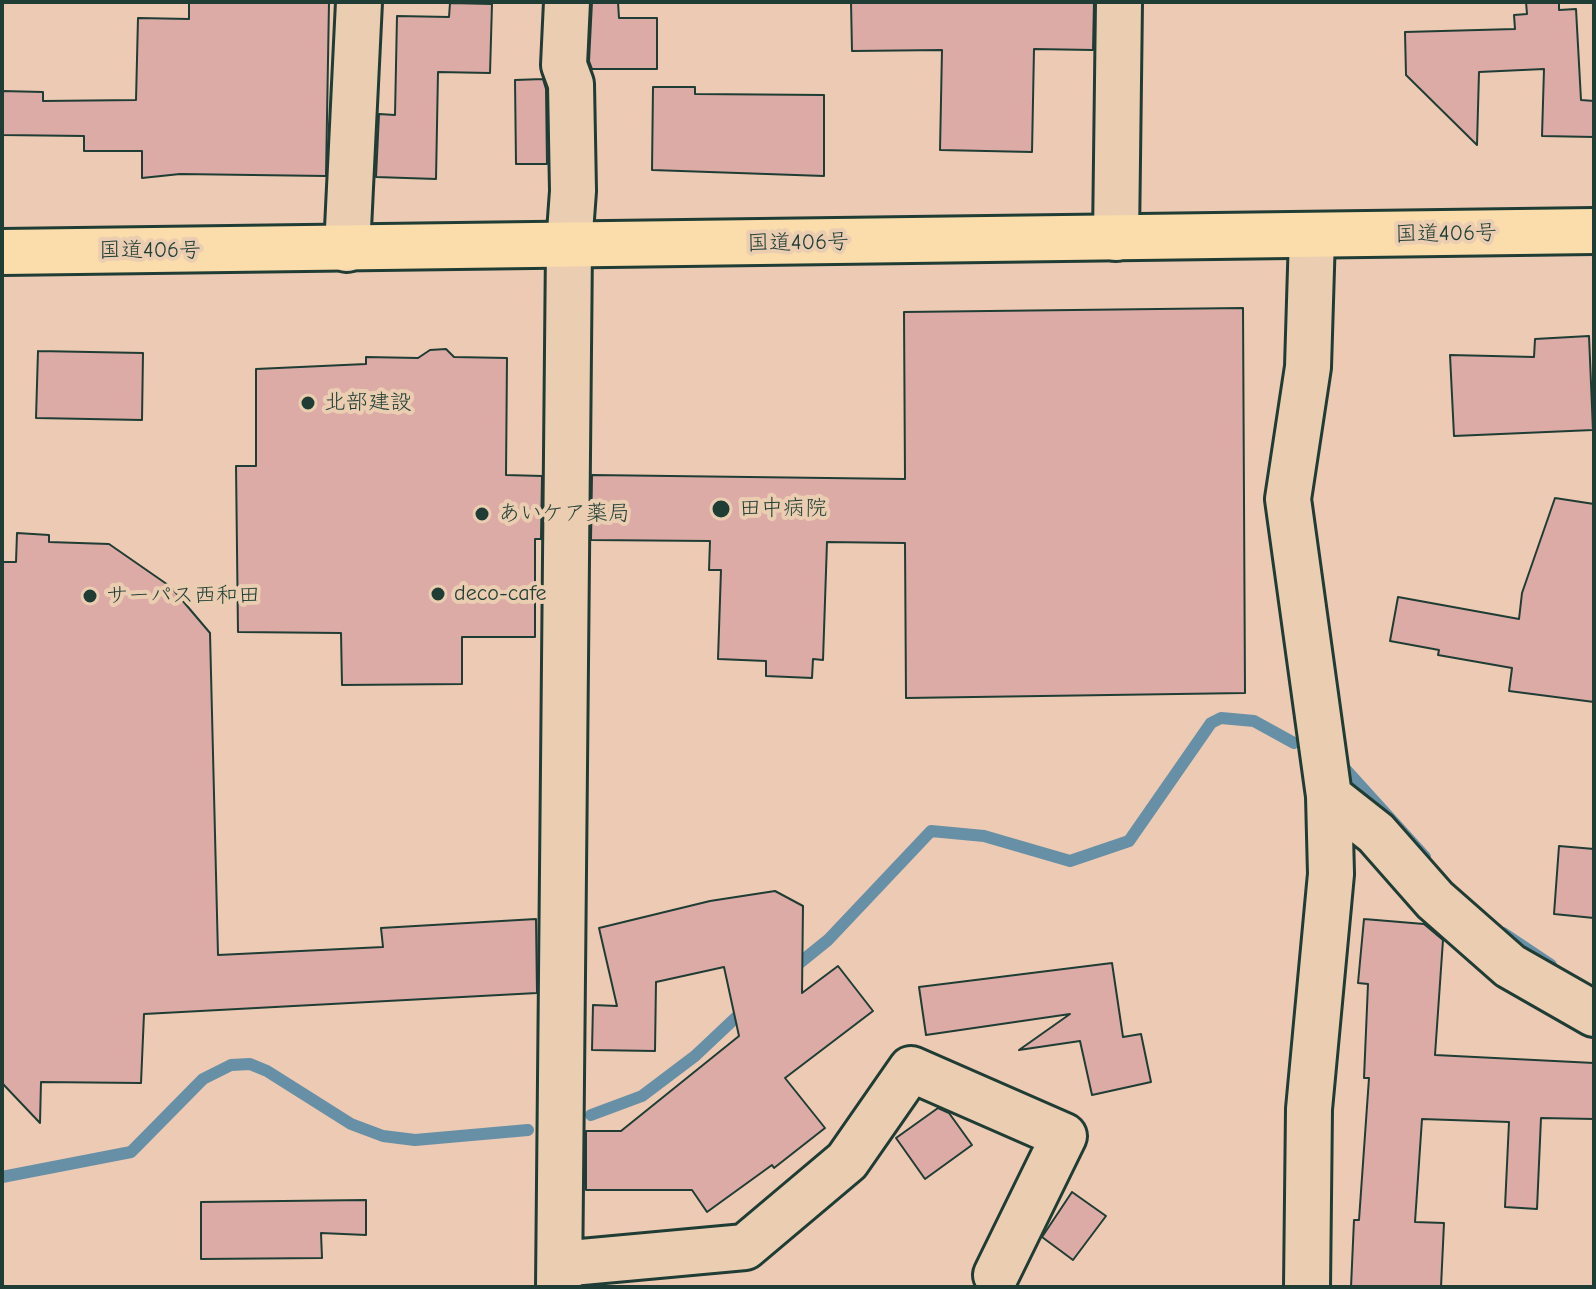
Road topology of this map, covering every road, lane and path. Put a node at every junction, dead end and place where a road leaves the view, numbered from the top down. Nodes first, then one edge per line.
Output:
1 (359, 2) edge
2 (567, 2) edge
3 (1119, 2) edge
4 (1594, 231) edge
5 (1312, 236) junction
6 (1116, 238) junction
7 (569, 246) junction
8 (347, 249) junction
9 (2, 252) edge
10 (1329, 796) junction
11 (1594, 1014) edge
12 (996, 1275) dead end
13 (559, 1276) edge
14 (1307, 1287) edge

1 - 8 street
2 - 7 street
3 - 6 street
4 - 5 highway, 国道406号
5 - 6 highway, 国道406号
5 - 10 street
6 - 7 highway, 国道406号
7 - 8 highway, 国道406号
7 - 13 street
8 - 9 highway, 国道406号
10 - 11 street
10 - 14 street
12 - 13 street

